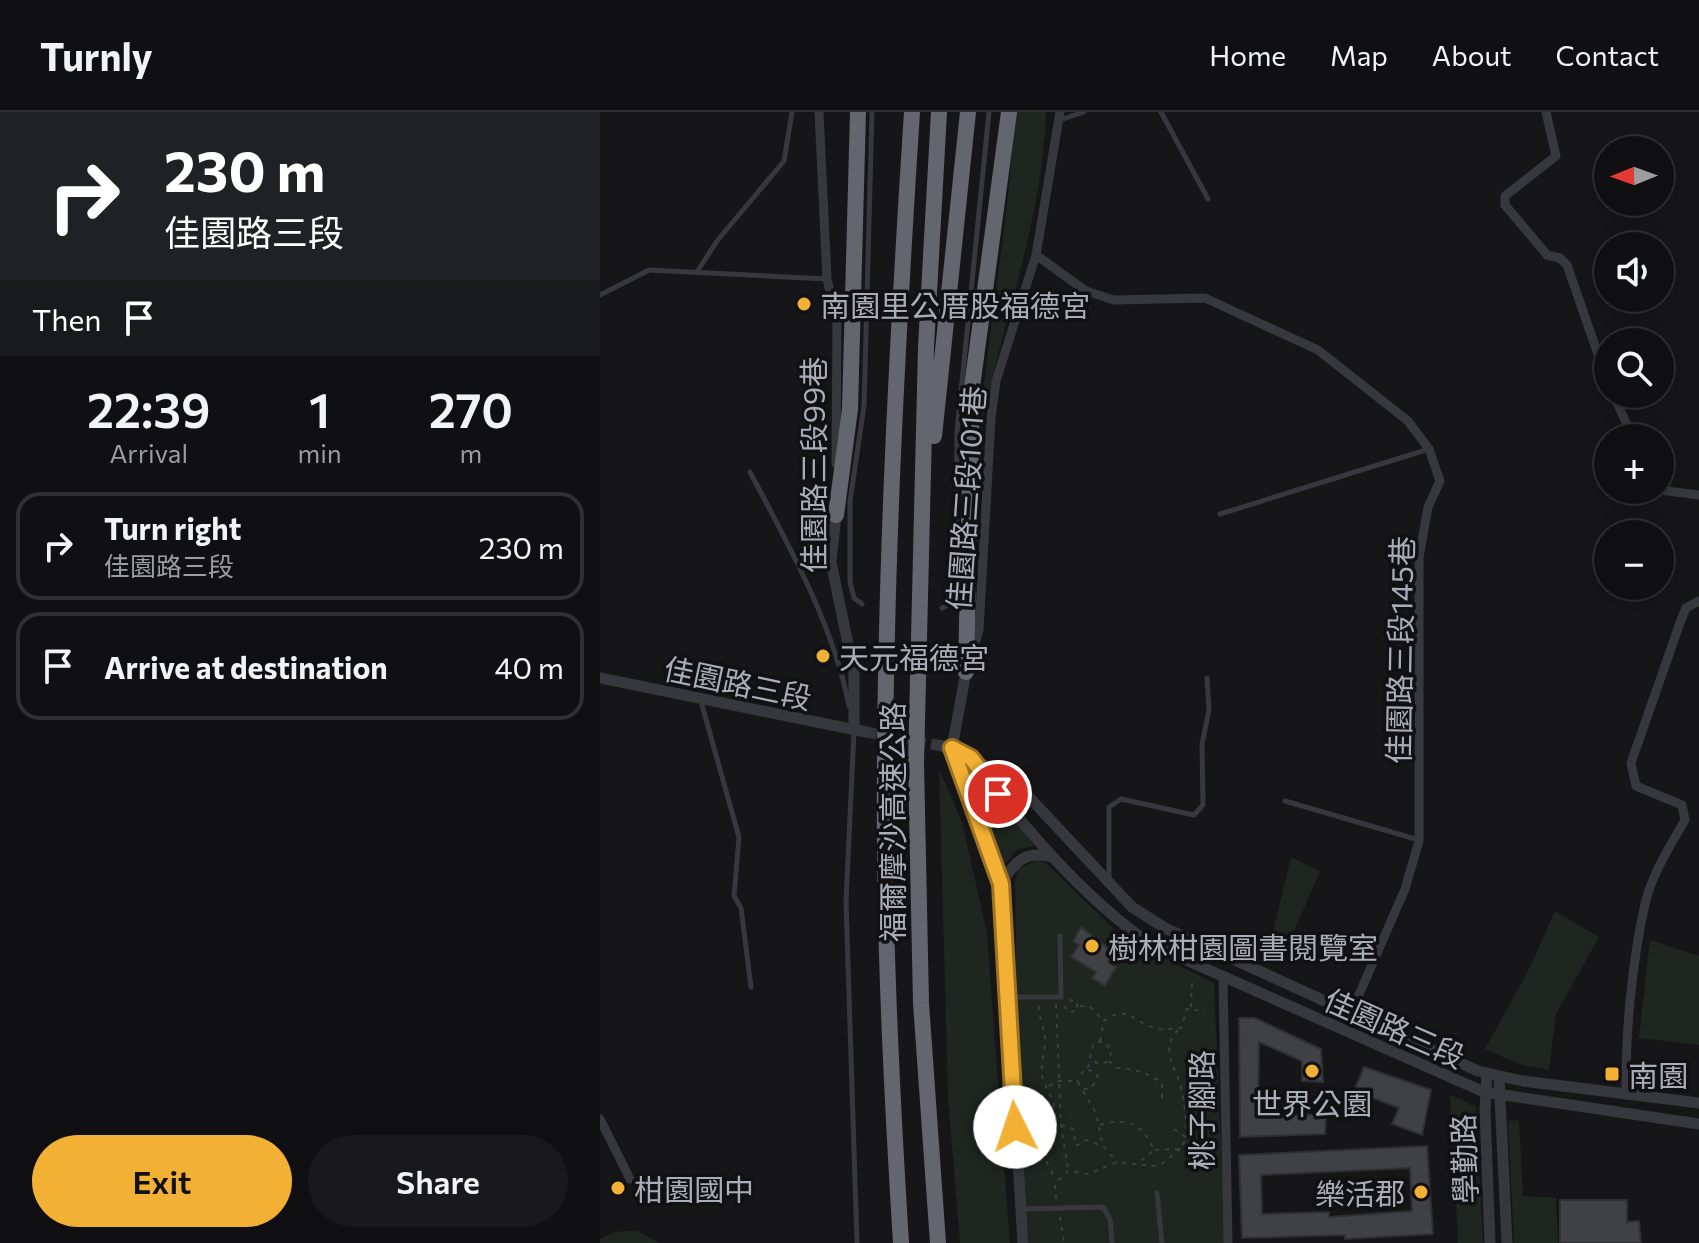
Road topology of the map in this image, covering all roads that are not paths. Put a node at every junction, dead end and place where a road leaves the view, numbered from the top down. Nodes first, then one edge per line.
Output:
1 (792, 112) edge
2 (819, 112) edge
3 (858, 112) edge
4 (872, 112) edge
5 (901, 112) edge
6 (912, 112) edge
7 (939, 112) edge
8 (968, 112) edge
9 (989, 112) edge
10 (1009, 112) edge
11 (1084, 112) edge
12 (1161, 112) edge
13 (1546, 112) edge
14 (1059, 116) edge
15 (1208, 199) dead end
16 (1036, 255) junction
17 (697, 273) junction
18 (827, 279) junction
19 (600, 295) edge
20 (1594, 343) edge
21 (893, 420) junction
22 (1429, 449) junction
23 (750, 472) dead end
24 (1674, 494) edge
25 (1699, 495) edge
26 (1220, 514) dead end
27 (836, 515) junction
28 (922, 569) junction
29 (1699, 601) edge
30 (862, 604) dead end
31 (942, 608) dead end
32 (966, 672) junction
33 (600, 678) edge
34 (1207, 678) dead end
35 (700, 698) junction
36 (860, 731) junction
37 (937, 745) tunnel mouth
38 (952, 748) junction
39 (971, 758) junction
40 (1285, 801) dead end
41 (1419, 841) junction
42 (1055, 857) junction
43 (1109, 882) junction
44 (1001, 884) junction
45 (1060, 936) dead end
46 (1223, 978) junction
47 (751, 987) dead end
48 (1007, 997) junction
49 (1351, 1013) junction
50 (1493, 1075) junction
51 (1484, 1092) junction
52 (1626, 1095) junction
53 (1499, 1096) junction
54 (1699, 1103) edge
55 (600, 1119) edge
56 (1699, 1124) edge
57 (630, 1179) dead end
58 (1157, 1193) dead end
59 (1020, 1209) junction
60 (857, 1243) edge
61 (901, 1243) edge
62 (938, 1243) edge
63 (1023, 1243) edge
64 (1112, 1243) edge
65 (1162, 1243) edge
66 (1228, 1243) edge
67 (1490, 1243) edge
68 (1507, 1243) edge

1 - 17 lane
2 - 18 street, 佳園路三段99巷
3 - 27 highway
4 - 30 lane
5 - 21 highway
6 - 21 highway, 福爾摩沙高速公路
7 - 28 highway, 福爾摩沙高速公路
8 - 28 highway
9 - 31 lane
10 - 32 highway
11 - 14 lane
12 - 15 lane
13 - 20 street
14 - 16 street, 佳園路三段101巷
16 - 22 street, 佳園路三段145巷
16 - 32 street, 佳園路三段101巷
17 - 18 lane
17 - 19 lane
18 - 27 street, 佳園路三段99巷
21 - 61 highway, 福爾摩沙高速公路
22 - 26 lane
22 - 41 street, 佳園路三段145巷
23 - 36 lane, 佳園路三段99巷
24 - 25 street
27 - 36 street, 佳園路三段99巷
28 - 62 highway, 福爾摩沙高速公路
29 - 52 street
32 - 38 street, 佳園路三段101巷
33 - 35 street, 佳園路三段
34 - 43 lane
35 - 36 street, 佳園路三段
35 - 47 lane
36 - 60 lane
37 - 38 street, 佳園路三段
38 - 39 street, 佳園路三段
38 - 44 street
39 - 42 street, 佳園路三段
39 - 43 street, 佳園路三段
40 - 41 lane
41 - 49 street, 佳園路三段145巷
42 - 44 street
42 - 46 street, 佳園路三段
43 - 49 street, 佳園路三段
44 - 48 street
45 - 48 lane
46 - 51 street, 佳園路三段
46 - 66 street, 桃子腳路
48 - 59 street
49 - 50 street, 佳園路三段
50 - 51 street, 學勤路
50 - 52 street, 佳園路三段
50 - 53 street, 學勤路
51 - 53 street, 佳園路三段
51 - 67 street, 學勤路
52 - 54 street, 佳園路三段
53 - 56 street, 佳園路三段
53 - 68 street, 學勤路
55 - 57 street
58 - 65 lane
59 - 63 street
59 - 64 lane

